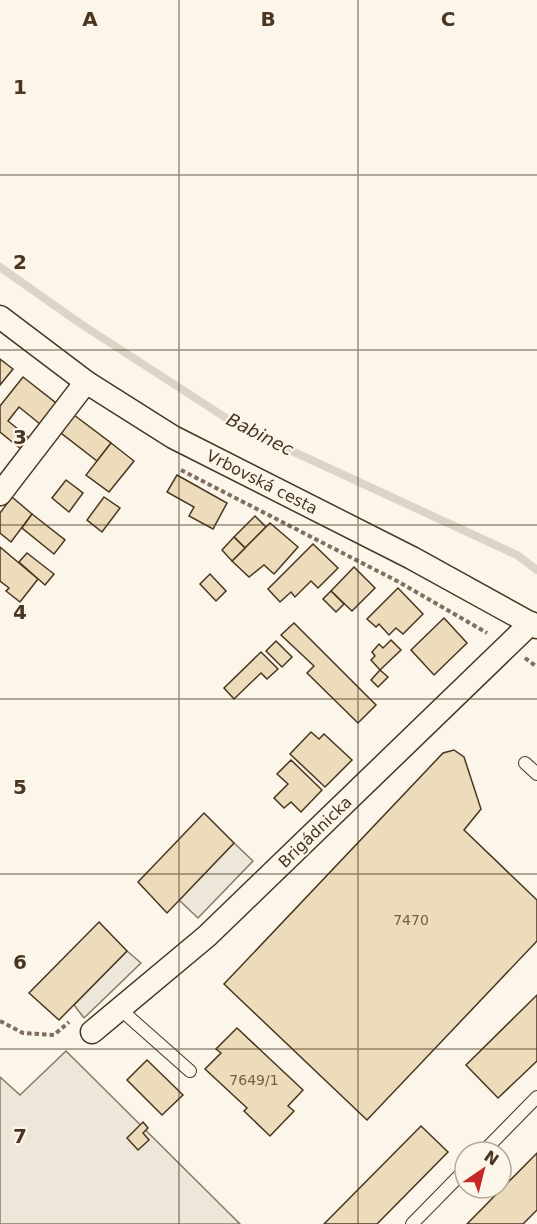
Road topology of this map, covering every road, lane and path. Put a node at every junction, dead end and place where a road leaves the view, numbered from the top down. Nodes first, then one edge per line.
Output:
1 (0, 317) edge
2 (86, 382) junction
3 (172, 466) dead end
4 (0, 495) edge
5 (534, 625) edge
6 (508, 645) junction
7 (537, 667) edge
8 (525, 763) dead end
9 (537, 774) edge
10 (120, 1009) junction
11 (0, 1022) edge
12 (92, 1032) joint
13 (190, 1071) dead end
14 (537, 1097) edge
15 (495, 1140) edge
16 (453, 1182) edge
17 (412, 1224) edge

1 - 2 street, Vrbovská cesta
2 - 4 street
2 - 5 street, Vrbovská cesta
3 - 6 path
5 - 6 street, Brigádnicka
6 - 7 path
6 - 10 street, Brigádnicka
8 - 9 lane
10 - 12 street, Brigádnicka
10 - 13 lane
11 - 12 path
14 - 15 lane
16 - 17 lane

